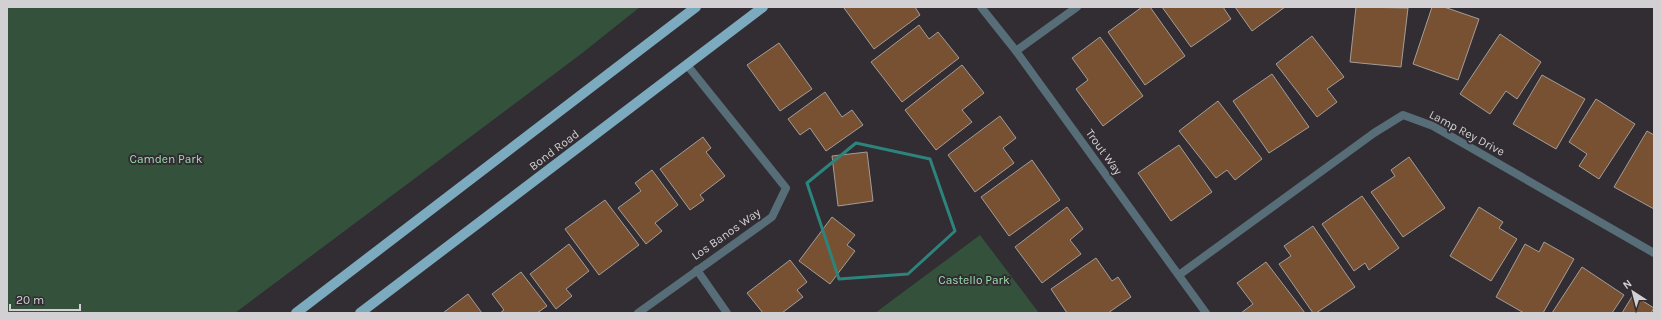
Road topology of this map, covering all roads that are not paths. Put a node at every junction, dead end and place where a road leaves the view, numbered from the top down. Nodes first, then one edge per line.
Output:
1 (696, 7) edge
2 (762, 7) edge
3 (981, 7) edge
4 (1077, 7) edge
5 (1016, 51) junction
6 (687, 65) junction
7 (1654, 253) edge
8 (697, 270) junction
9 (1179, 276) junction
10 (296, 313) edge
11 (360, 313) edge
12 (638, 313) edge
13 (727, 313) edge
14 (1206, 313) edge

1 - 10 main road
2 - 6 main road, Bond Road
3 - 5 street, Trout Way
4 - 5 street
5 - 9 street, Trout Way
6 - 8 street, Los Banos Way
6 - 11 main road, Bond Road
7 - 9 street, Lamp Rey Drive
8 - 12 street, Los Banos Way
8 - 13 street
9 - 14 street, Trout Way

